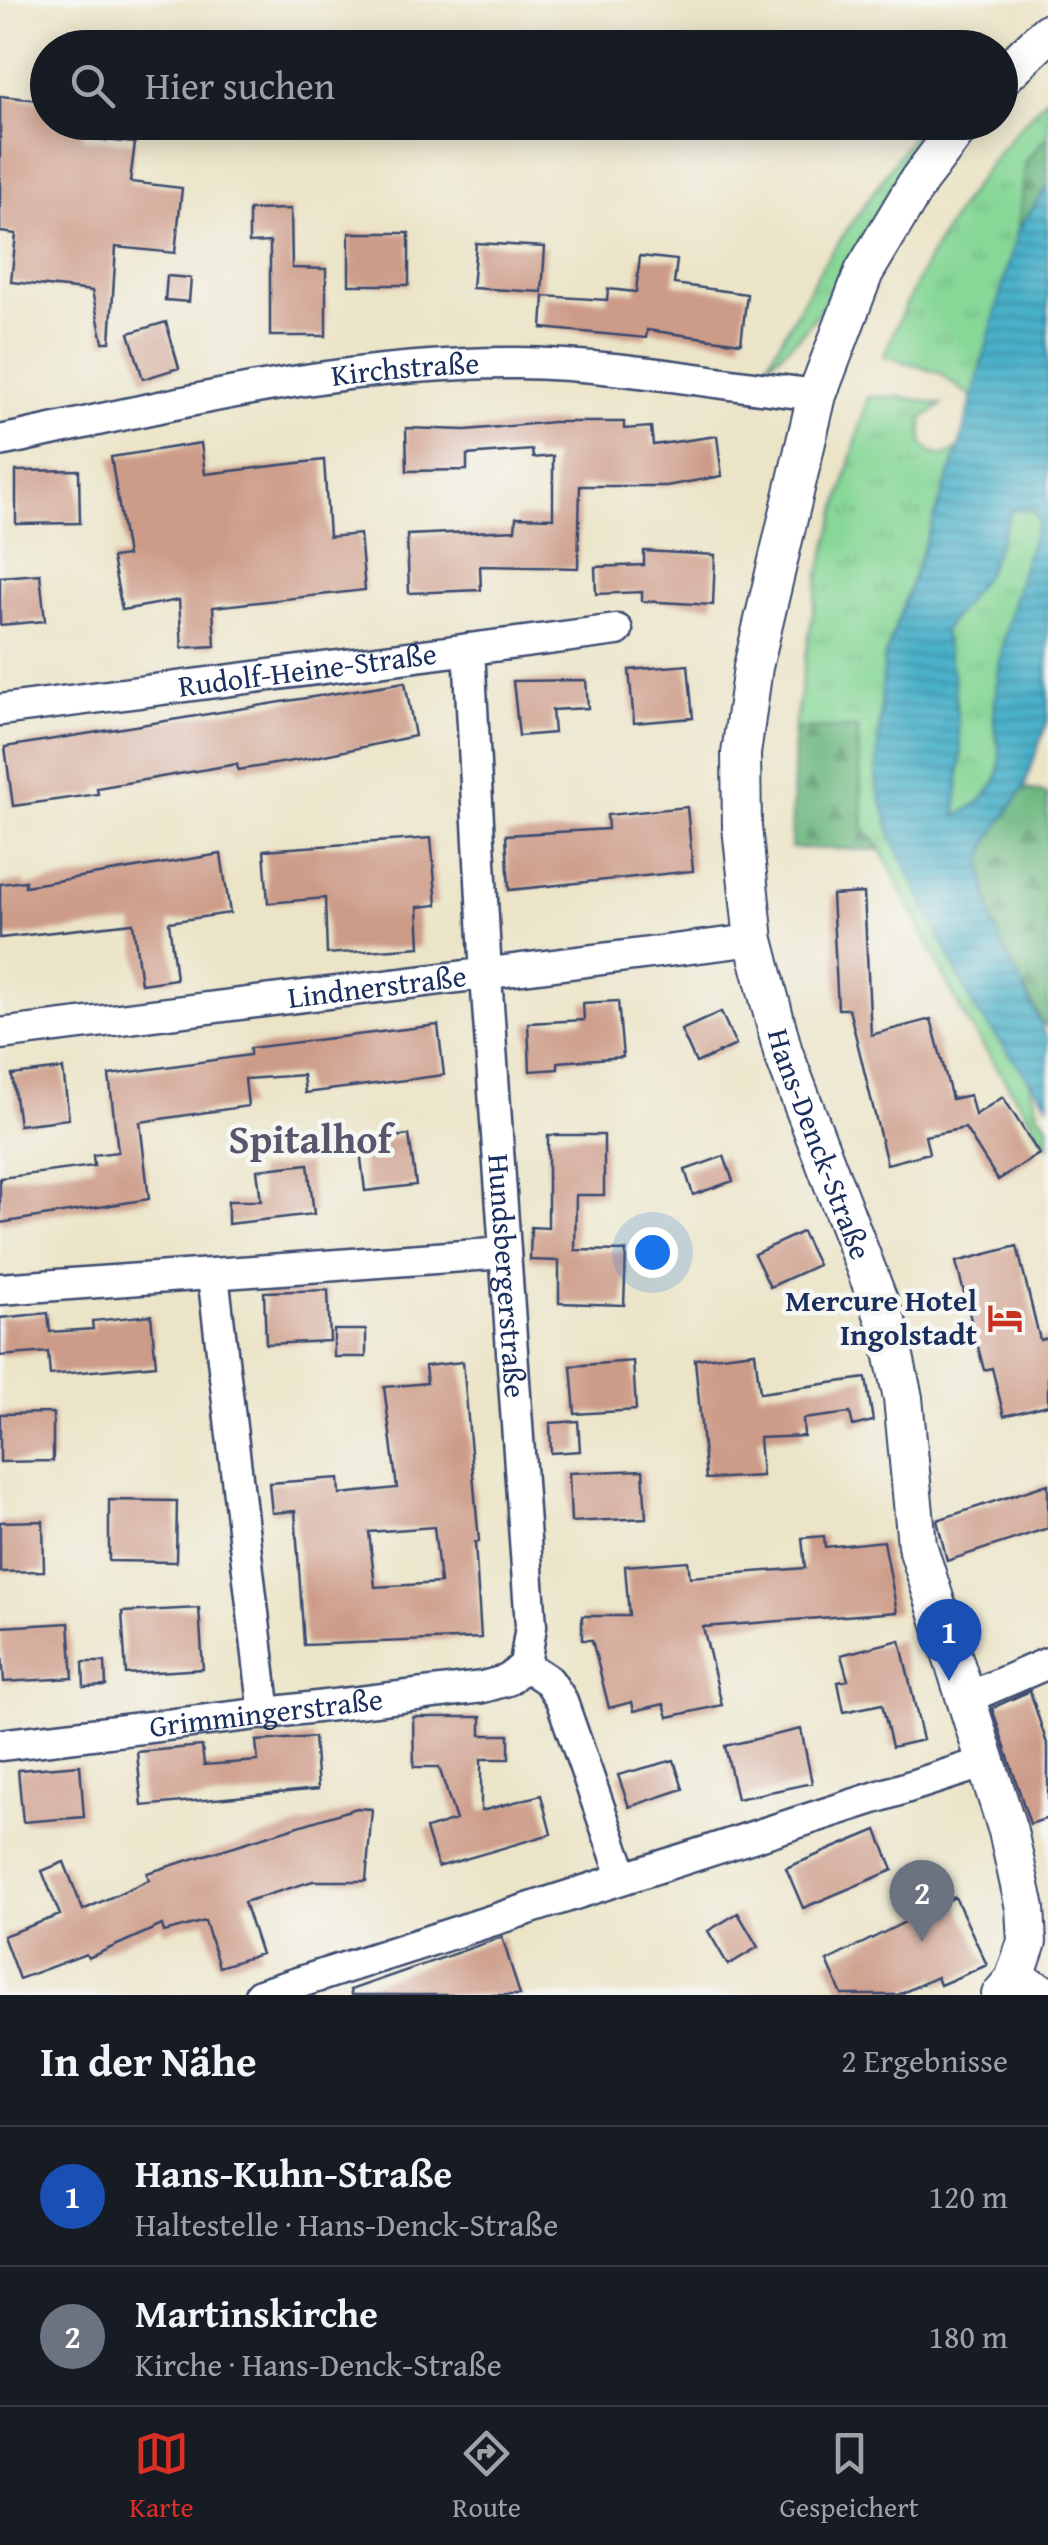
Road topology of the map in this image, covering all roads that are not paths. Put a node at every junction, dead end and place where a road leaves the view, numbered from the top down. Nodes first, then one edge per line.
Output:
1 (1048, 32) edge
2 (1018, 61) edge
3 (949, 140) edge
4 (818, 395) junction
5 (0, 441) edge
6 (617, 630) dead end
7 (469, 649) junction
8 (0, 710) edge
9 (754, 940) junction
10 (486, 976) junction
11 (0, 1034) edge
12 (505, 1254) junction
13 (213, 1275) junction
14 (0, 1289) edge
15 (1048, 1663) edge
16 (525, 1665) junction
17 (968, 1698) junction
18 (264, 1714) junction
19 (0, 1746) edge
20 (989, 1762) junction
21 (623, 1876) junction
22 (1020, 1990) edge
23 (260, 1995) edge

1 - 2 street
3 - 4 street, Hans-Denck-Straße
4 - 5 street, Kirchstraße
4 - 9 street, Hans-Denck-Straße
6 - 7 street, Rudolf-Heine-Straße
7 - 8 street, Rudolf-Heine-Straße
7 - 10 street, Hundsbergerstraße
9 - 10 street, Lindnerstraße
9 - 17 street, Hans-Denck-Straße
10 - 11 street, Lindnerstraße
10 - 12 street, Hundsbergerstraße
12 - 13 street
12 - 16 street, Hundsbergerstraße
13 - 14 street
13 - 18 street
15 - 17 street
16 - 18 street, Grimmingerstraße
16 - 21 street
17 - 20 street, Hans-Denck-Straße
18 - 19 street, Grimmingerstraße
20 - 21 street
20 - 22 street, Hans-Denck-Straße
21 - 23 street

